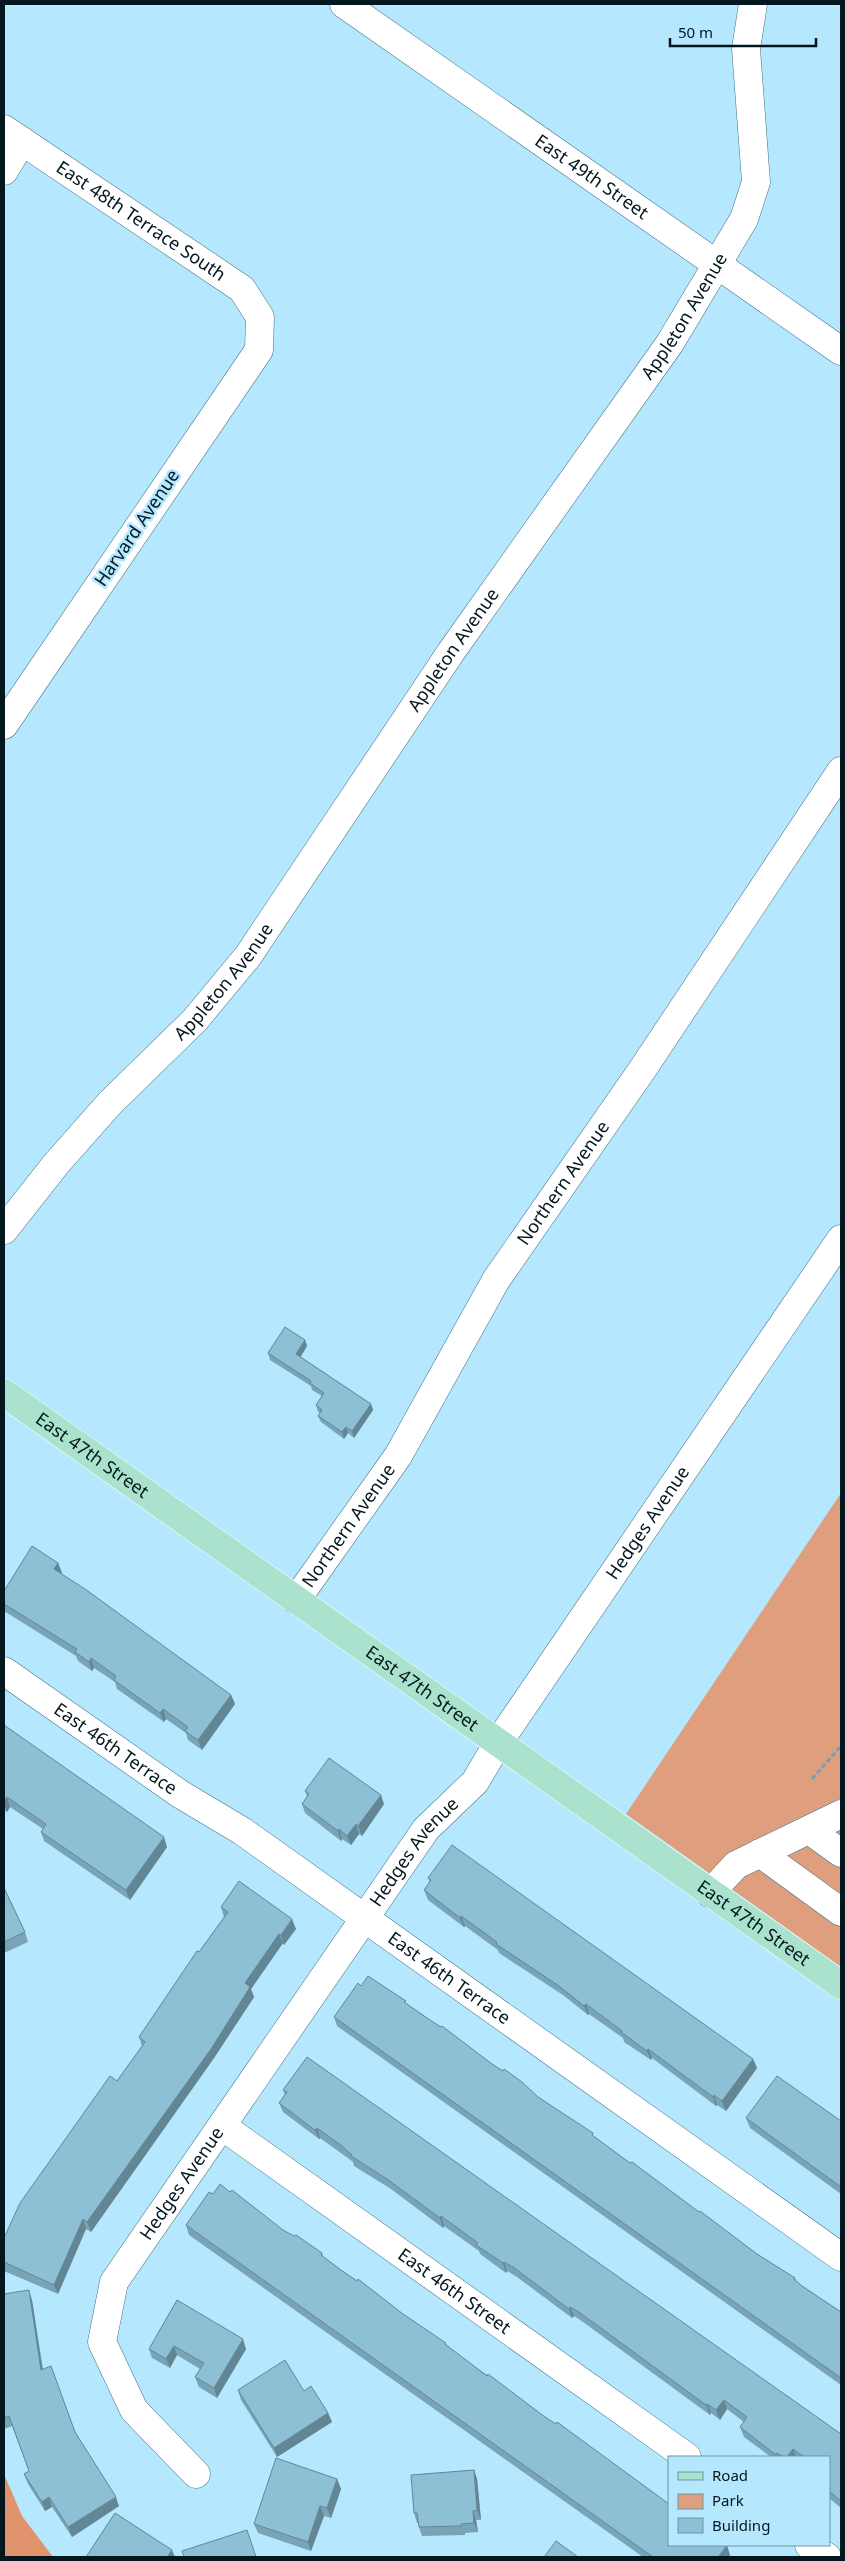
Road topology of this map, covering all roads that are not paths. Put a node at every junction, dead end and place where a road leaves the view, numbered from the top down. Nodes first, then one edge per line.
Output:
1 (344, 4) edge
2 (753, 4) edge
3 (13, 135) edge
4 (4, 171) edge
5 (717, 264) junction
6 (260, 328) joint
7 (841, 351) edge
8 (4, 725) edge
9 (841, 771) edge
10 (4, 1230) edge
11 (841, 1239) edge
12 (4, 1393) edge
13 (296, 1600) junction
14 (4, 1671) edge
15 (498, 1743) junction
16 (841, 1814) edge
17 (809, 1830) junction
18 (760, 1853) junction
19 (841, 1853) edge
20 (710, 1893) junction
21 (841, 1912) edge
22 (365, 1918) junction
23 (841, 1985) edge
24 (222, 2126) junction
25 (841, 2257) edge
26 (686, 2456) edge
27 (196, 2474) dead end
28 (811, 2546) edge
29 (827, 2557) edge

1 - 5 street, East 49th Street
2 - 5 street, Appleton Avenue
3 - 4 street
3 - 6 street, East 48th Terrace South
5 - 7 street, East 49th Street
5 - 10 street, Appleton Avenue
6 - 8 street, Harvard Avenue
9 - 13 street, Northern Avenue
11 - 15 street, Hedges Avenue
12 - 13 main road, East 47th Street
13 - 15 main road, East 47th Street
14 - 22 street, East 46th Terrace
15 - 20 main road, East 47th Street
15 - 22 street, Hedges Avenue
16 - 17 street
17 - 18 street
17 - 19 street
18 - 20 street
18 - 21 street
20 - 23 main road, East 47th Street
22 - 24 street, Hedges Avenue
22 - 25 street, East 46th Terrace
24 - 26 street, East 46th Street
24 - 27 street, Hedges Avenue
28 - 29 street

